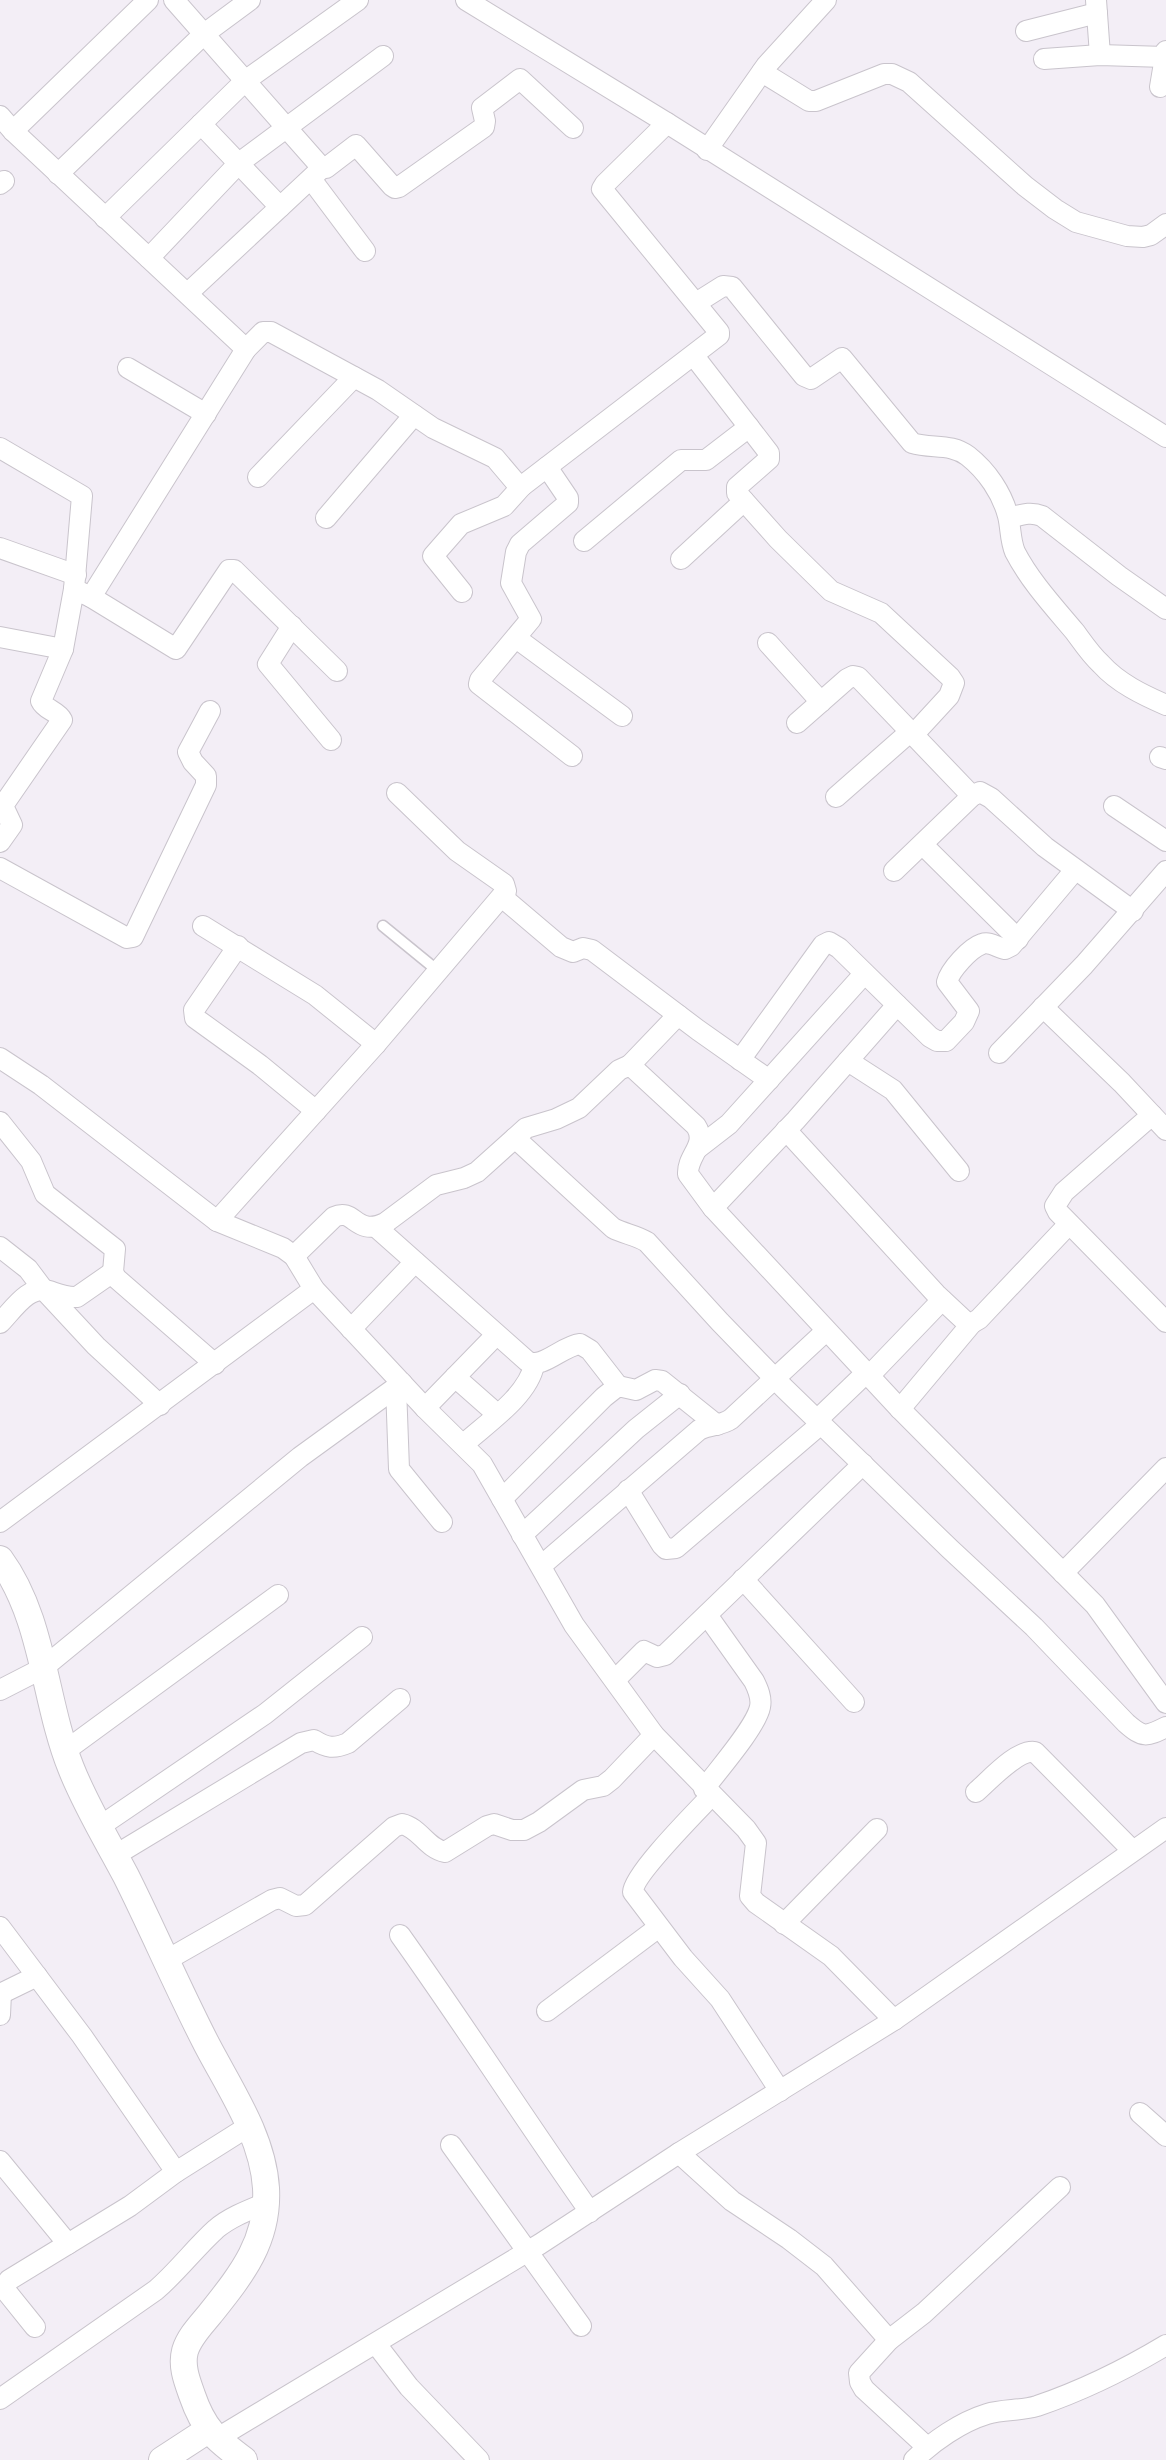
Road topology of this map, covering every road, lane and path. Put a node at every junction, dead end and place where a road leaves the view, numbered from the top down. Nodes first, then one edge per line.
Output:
1 (148, 0) edge
2 (174, 0) edge
3 (250, 0) edge
4 (358, 0) edge
5 (466, 0) edge
6 (826, 0) edge
7 (1097, 6) edge
8 (1026, 31) dead end
9 (204, 34) junction
10 (1166, 54) edge
11 (1100, 55) junction
12 (383, 56) dead end
13 (1044, 59) dead end
14 (762, 72) junction
15 (245, 81) junction
16 (1160, 87) dead end
17 (0, 116) edge
18 (667, 123) junction
19 (201, 124) junction
20 (573, 128) dead end
21 (286, 129) junction
22 (13, 131) junction
23 (708, 150) junction
24 (239, 164) junction
25 (316, 173) junction
26 (58, 174) junction
27 (280, 207) junction
28 (105, 218) junction
29 (1166, 224) edge
30 (365, 251) dead end
31 (148, 258) junction
32 (188, 293) junction
33 (696, 303) junction
34 (246, 349) junction
35 (694, 356) junction
36 (128, 368) dead end
37 (354, 377) junction
38 (206, 414) junction
39 (414, 415) junction
40 (749, 427) junction
41 (1166, 437) edge
42 (0, 448) edge
43 (547, 467) junction
44 (258, 477) dead end
45 (522, 486) junction
46 (744, 501) junction
47 (326, 518) dead end
48 (1009, 518) junction
49 (584, 541) dead end
50 (0, 548) edge
51 (681, 559) dead end
52 (80, 587) junction
53 (462, 592) dead end
54 (1166, 609) edge
55 (292, 626) junction
56 (0, 637) edge
57 (516, 638) junction
58 (768, 643) dead end
59 (63, 649) junction
60 (337, 671) dead end
61 (821, 702) junction
62 (1166, 705) edge
63 (210, 711) dead end
64 (622, 716) dead end
65 (797, 723) dead end
66 (912, 732) junction
67 (331, 740) dead end
68 (572, 756) dead end
69 (397, 793) dead end
70 (972, 796) junction
71 (836, 797) dead end
72 (1114, 806) dead end
73 (2, 807) edge
74 (1166, 841) edge
75 (0, 842) edge
76 (923, 845) junction
77 (0, 868) edge
78 (1075, 870) junction
79 (894, 871) dead end
80 (1166, 871) edge
81 (502, 897) junction
82 (1133, 911) junction
83 (203, 926) dead end
84 (383, 926) dead end
85 (1018, 939) junction
86 (238, 946) junction
87 (438, 971) junction
88 (864, 974) junction
89 (897, 1005) junction
90 (1043, 1007) junction
91 (678, 1015) junction
92 (376, 1044) junction
93 (999, 1053) dead end
94 (0, 1058) edge
95 (740, 1060) junction
96 (848, 1061) junction
97 (630, 1065) junction
98 (769, 1080) junction
99 (316, 1111) junction
100 (1152, 1115) junction
101 (0, 1122) edge
102 (786, 1130) junction
103 (1166, 1130) edge
104 (515, 1138) junction
105 (698, 1148) junction
106 (959, 1170) dead end
107 (714, 1208) junction
108 (217, 1221) junction
109 (1069, 1224) junction
110 (376, 1227) junction
111 (0, 1247) edge
112 (294, 1256) junction
113 (415, 1262) junction
114 (113, 1272) junction
115 (43, 1289) junction
116 (314, 1289) junction
117 (942, 1300) junction
118 (1166, 1322) edge
119 (0, 1323) edge
120 (972, 1323) junction
121 (351, 1329) junction
122 (826, 1331) junction
123 (496, 1335) junction
124 (215, 1364) junction
125 (534, 1365) junction
126 (868, 1375) junction
127 (455, 1377) junction
128 (775, 1379) junction
129 (399, 1385) junction
130 (618, 1386) junction
131 (680, 1394) junction
132 (160, 1405) junction
133 (425, 1408) junction
134 (900, 1409) junction
135 (497, 1414) junction
136 (819, 1422) junction
137 (717, 1425) junction
138 (464, 1444) junction
139 (863, 1464) junction
140 (1166, 1468) edge
141 (628, 1490) junction
142 (502, 1499) junction
143 (0, 1522) edge
144 (442, 1522) dead end
145 (522, 1534) junction
146 (0, 1559) edge
147 (541, 1566) junction
148 (1063, 1573) junction
149 (743, 1579) junction
150 (278, 1595) dead end
151 (707, 1615) junction
152 (362, 1637) dead end
153 (43, 1668) junction
154 (615, 1680) junction
155 (0, 1690) edge
156 (400, 1699) dead end
157 (854, 1702) dead end
158 (1166, 1703) edge
159 (1166, 1726) edge
160 (654, 1735) junction
161 (65, 1751) junction
162 (708, 1792) junction
163 (976, 1792) dead end
164 (99, 1827) junction
165 (1166, 1828) edge
166 (877, 1829) dead end
167 (1132, 1850) junction
168 (114, 1856) junction
169 (784, 1924) junction
170 (0, 1927) edge
171 (659, 1927) junction
172 (400, 1935) dead end
173 (165, 1961) junction
174 (37, 1977) junction
175 (0, 1993) edge
176 (547, 2011) dead end
177 (0, 2015) edge
178 (894, 2020) junction
179 (780, 2091) junction
180 (1140, 2114) dead end
181 (249, 2126) junction
182 (1166, 2136) edge
183 (451, 2145) dead end
184 (679, 2153) junction
185 (0, 2161) edge
186 (176, 2172) junction
187 (1060, 2187) dead end
188 (266, 2204) junction
189 (590, 2212) junction
190 (68, 2244) junction
191 (527, 2252) junction
192 (581, 2326) dead end
193 (35, 2327) dead end
194 (890, 2340) junction
195 (376, 2344) junction
196 (1166, 2345) edge
197 (0, 2399) edge
198 (212, 2435) junction
199 (920, 2454) edge
200 (162, 2460) edge
201 (244, 2460) edge
202 (479, 2460) edge

1 - 22 street
2 - 9 street
3 - 9 street
4 - 15 street
5 - 18 street
6 - 14 street
7 - 8 street
7 - 11 street
9 - 15 street
9 - 26 street
10 - 11 street
10 - 16 street
11 - 13 street
12 - 21 street
14 - 23 street
14 - 29 street
15 - 19 street
15 - 21 street
17 - 22 street
18 - 23 street
18 - 33 street
19 - 24 street
19 - 28 street
20 - 25 street
21 - 24 street
21 - 25 street
22 - 26 street
23 - 41 street
24 - 27 street
24 - 31 street
25 - 27 street
25 - 30 street
26 - 28 street
27 - 32 street
28 - 31 street
31 - 32 street
32 - 34 street
33 - 35 street
33 - 48 street
34 - 37 street
34 - 38 street
35 - 40 street
35 - 43 street
36 - 38 street
37 - 39 street
37 - 44 street
38 - 52 street
39 - 45 street
39 - 47 street
40 - 46 street
40 - 49 street
42 - 52 street
43 - 45 street
43 - 57 street
45 - 53 street
46 - 51 street
46 - 66 street
48 - 54 street
48 - 62 street
50 - 52 street
52 - 55 street
52 - 59 street
55 - 60 street
55 - 67 street
56 - 59 street
57 - 64 street
57 - 68 street
58 - 61 street
59 - 73 street
61 - 65 street
61 - 66 street
63 - 77 street
66 - 70 street
66 - 71 street
69 - 81 street
70 - 76 street
70 - 78 street
72 - 74 street
73 - 75 street
76 - 79 street
76 - 85 street
78 - 82 street
78 - 85 street
80 - 82 street
81 - 87 street
81 - 91 street
82 - 90 street
83 - 86 street
84 - 87 lane
85 - 89 street
86 - 92 street
86 - 99 street
87 - 92 street
88 - 89 street
88 - 95 street
88 - 98 street
89 - 96 street
90 - 93 street
90 - 100 street
91 - 95 street
91 - 97 street
92 - 99 street
94 - 108 street
95 - 98 street
96 - 102 street
96 - 106 street
97 - 104 street
97 - 105 street
98 - 105 street
99 - 108 street
100 - 103 street
100 - 109 street
101 - 114 street
102 - 107 street
102 - 117 street
104 - 110 street
104 - 128 street
105 - 107 street
107 - 122 street
108 - 112 street
109 - 118 street
109 - 120 street
110 - 112 street
110 - 113 street
111 - 115 street
112 - 116 street
113 - 121 street
113 - 123 street
114 - 115 street
114 - 124 street
115 - 119 street
115 - 132 street
116 - 121 street
116 - 124 street
117 - 120 street
117 - 126 street
120 - 134 street
121 - 129 street
122 - 126 street
122 - 128 street
123 - 125 street
123 - 127 street
124 - 132 street
125 - 130 street
125 - 135 street
126 - 134 street
126 - 136 street
127 - 133 street
127 - 135 street
128 - 136 street
128 - 137 street
129 - 133 street
129 - 144 street
129 - 153 street
130 - 131 street
130 - 142 street
131 - 137 street
131 - 145 street
132 - 143 street
133 - 138 street
134 - 148 street
135 - 138 street
136 - 139 street
136 - 141 street
137 - 141 street
138 - 142 street
139 - 149 street
139 - 159 street
140 - 148 street
141 - 147 street
142 - 145 street
145 - 147 street
146 - 153 street
147 - 154 street
148 - 158 street
149 - 151 street
149 - 157 street
150 - 161 street
151 - 154 street
151 - 162 street
152 - 164 street
153 - 155 street
153 - 161 street
154 - 160 street
156 - 168 street
160 - 162 street
160 - 173 street
161 - 164 street
162 - 169 street
162 - 171 street
163 - 167 street
164 - 168 street
165 - 167 street
166 - 169 street
167 - 178 street
168 - 173 street
169 - 178 street
170 - 174 street
171 - 176 street
171 - 179 street
172 - 189 street
173 - 181 street
174 - 175 street
174 - 186 street
175 - 177 street
178 - 179 street
179 - 184 street
180 - 182 street
181 - 186 street
181 - 188 street
183 - 191 street
184 - 189 street
184 - 194 street
185 - 190 street
186 - 190 street
187 - 194 street
188 - 197 street
188 - 198 street
189 - 191 street
190 - 193 street
191 - 192 street
191 - 195 street
194 - 199 street
195 - 198 street
195 - 202 street
196 - 199 street
198 - 200 street
198 - 201 street

